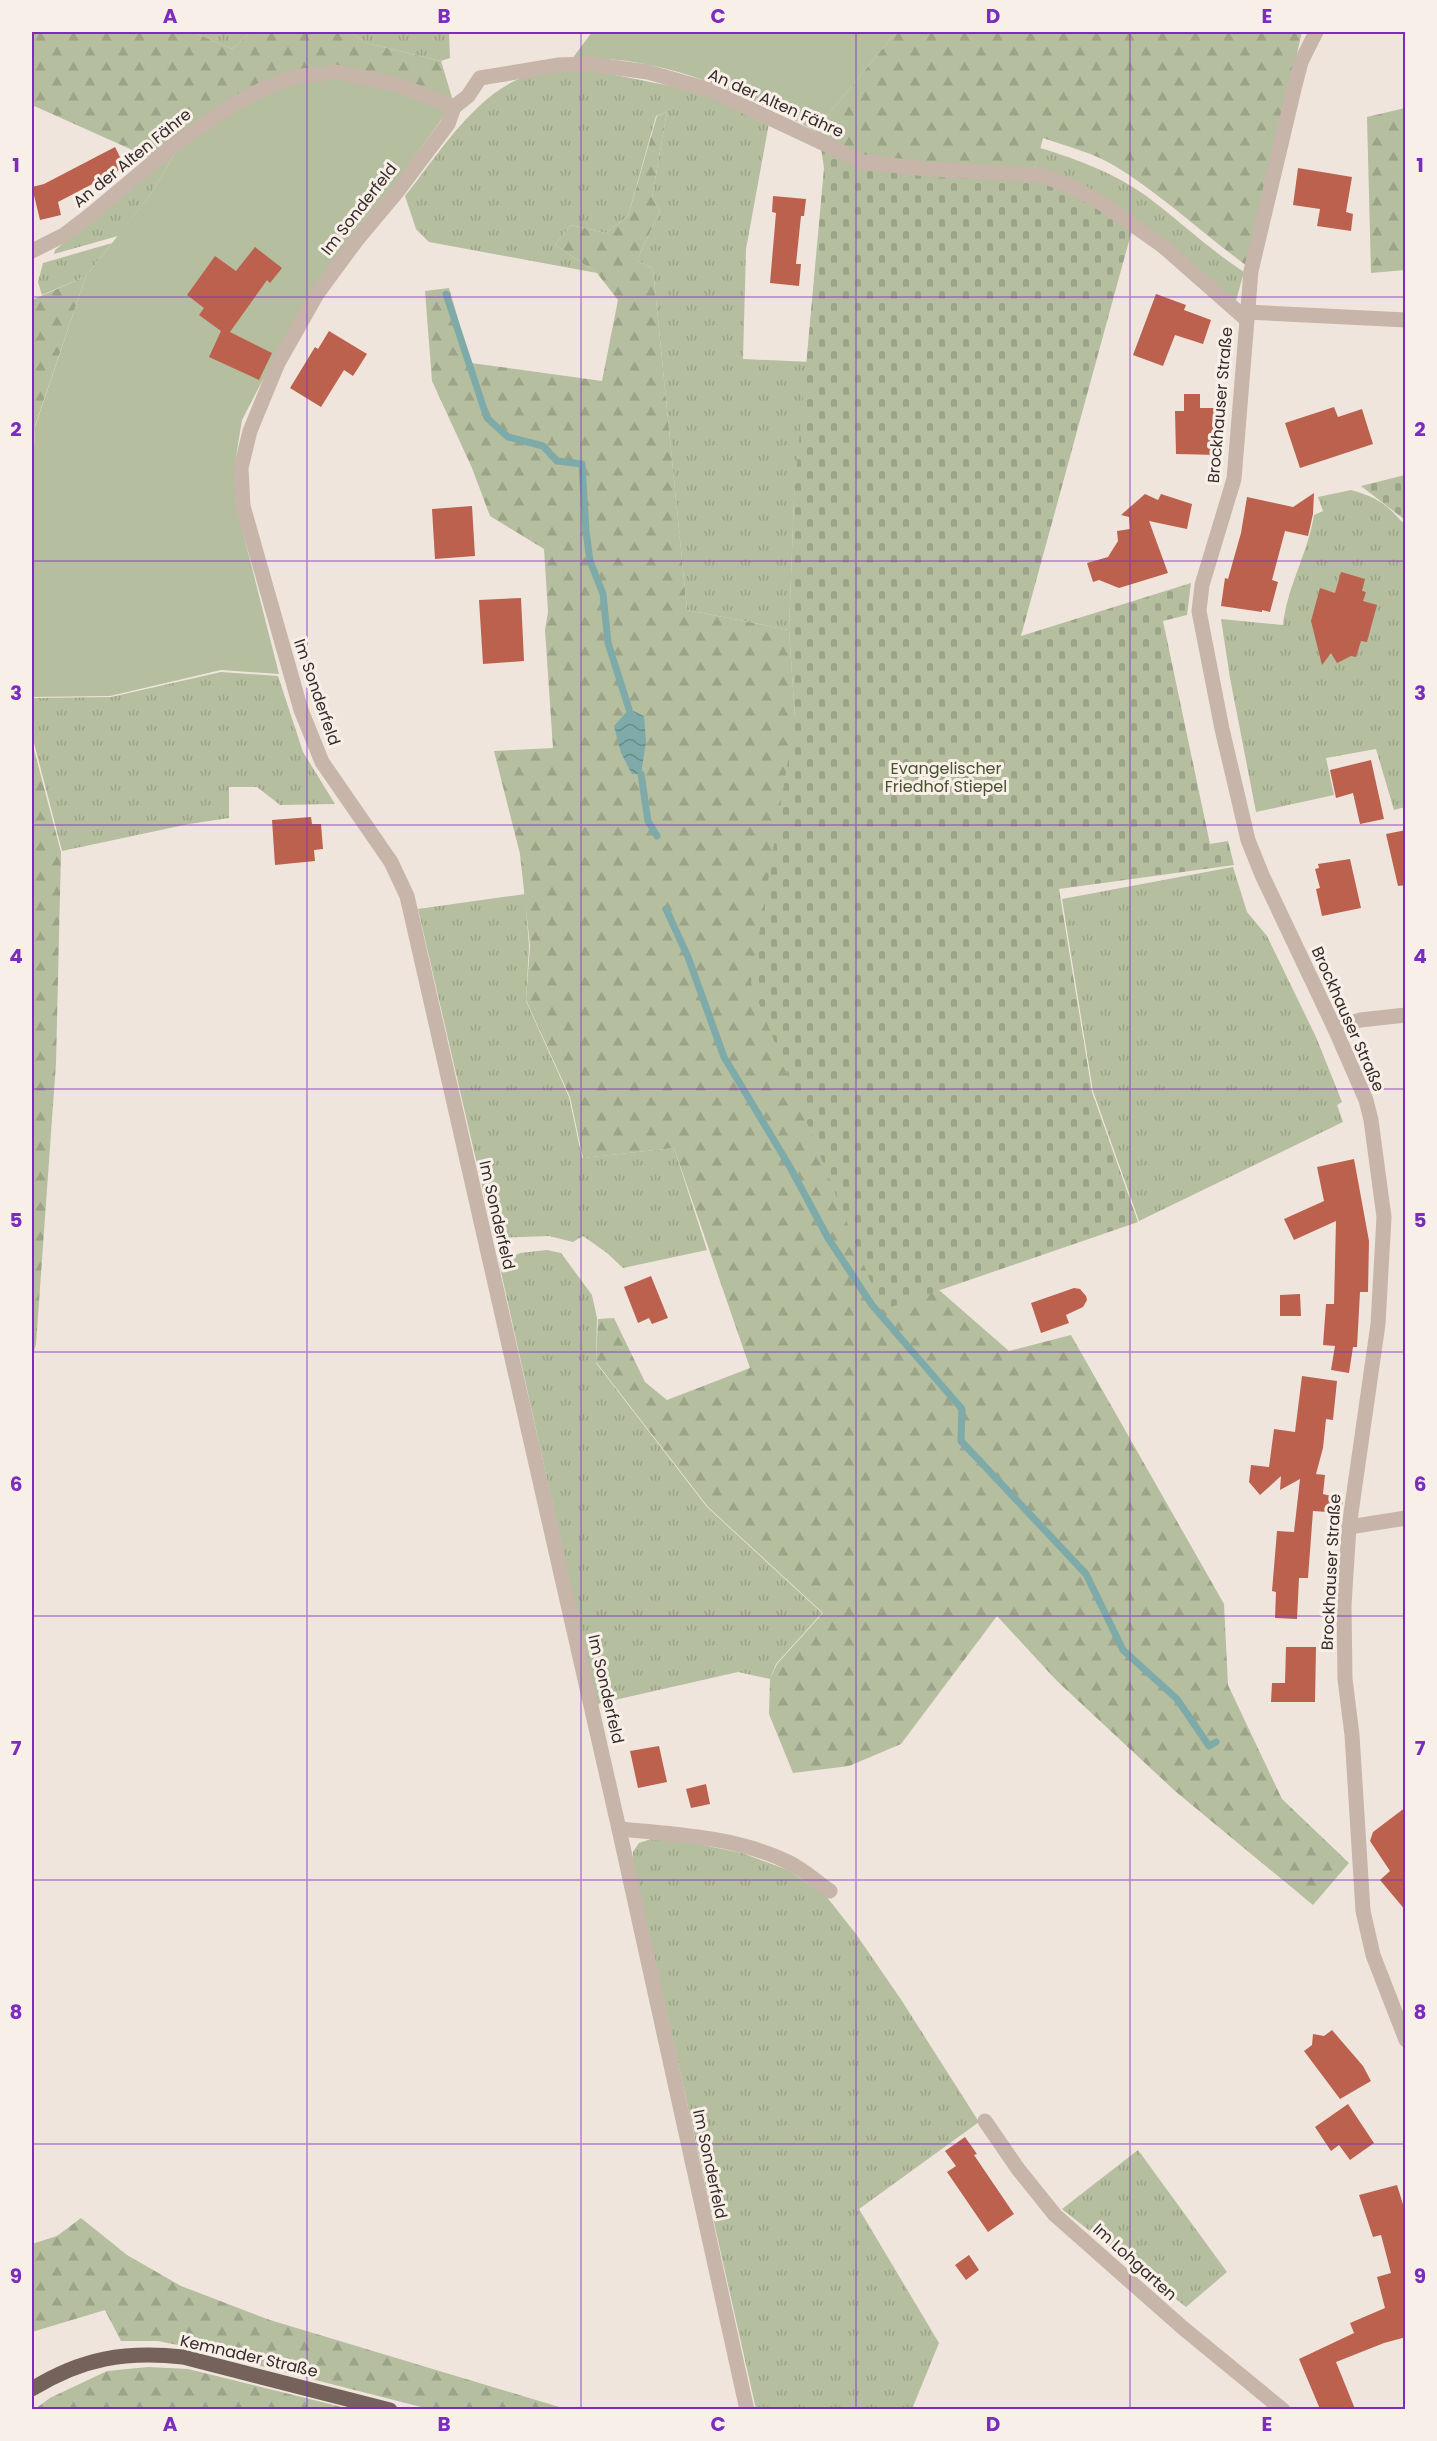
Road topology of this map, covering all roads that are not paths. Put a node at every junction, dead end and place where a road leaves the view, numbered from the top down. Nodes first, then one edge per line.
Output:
1 (1316, 32) edge
2 (454, 107) junction
3 (32, 251) edge
4 (1246, 315) junction
5 (1406, 320) edge
6 (1406, 1015) edge
7 (1335, 1029) junction
8 (1406, 1518) edge
9 (1349, 1527) junction
10 (619, 1829) junction
11 (830, 1891) dead end
12 (1406, 2040) edge
13 (985, 2121) dead end
14 (32, 2389) edge
15 (390, 2409) edge
16 (747, 2409) edge
17 (1283, 2409) edge

1 - 4 street, Brockhauser Straße
2 - 3 street, An der Alten Fähre
2 - 4 street, An der Alten Fähre
2 - 10 street, Im Sonderfeld
4 - 5 street
4 - 7 street, Brockhauser Straße
6 - 7 street
7 - 9 street, Brockhauser Straße
8 - 9 street
9 - 12 street, Brockhauser Straße
10 - 11 street
10 - 16 street, Im Sonderfeld
13 - 17 street, Im Lohgarten
14 - 15 main road, Kemnader Straße

